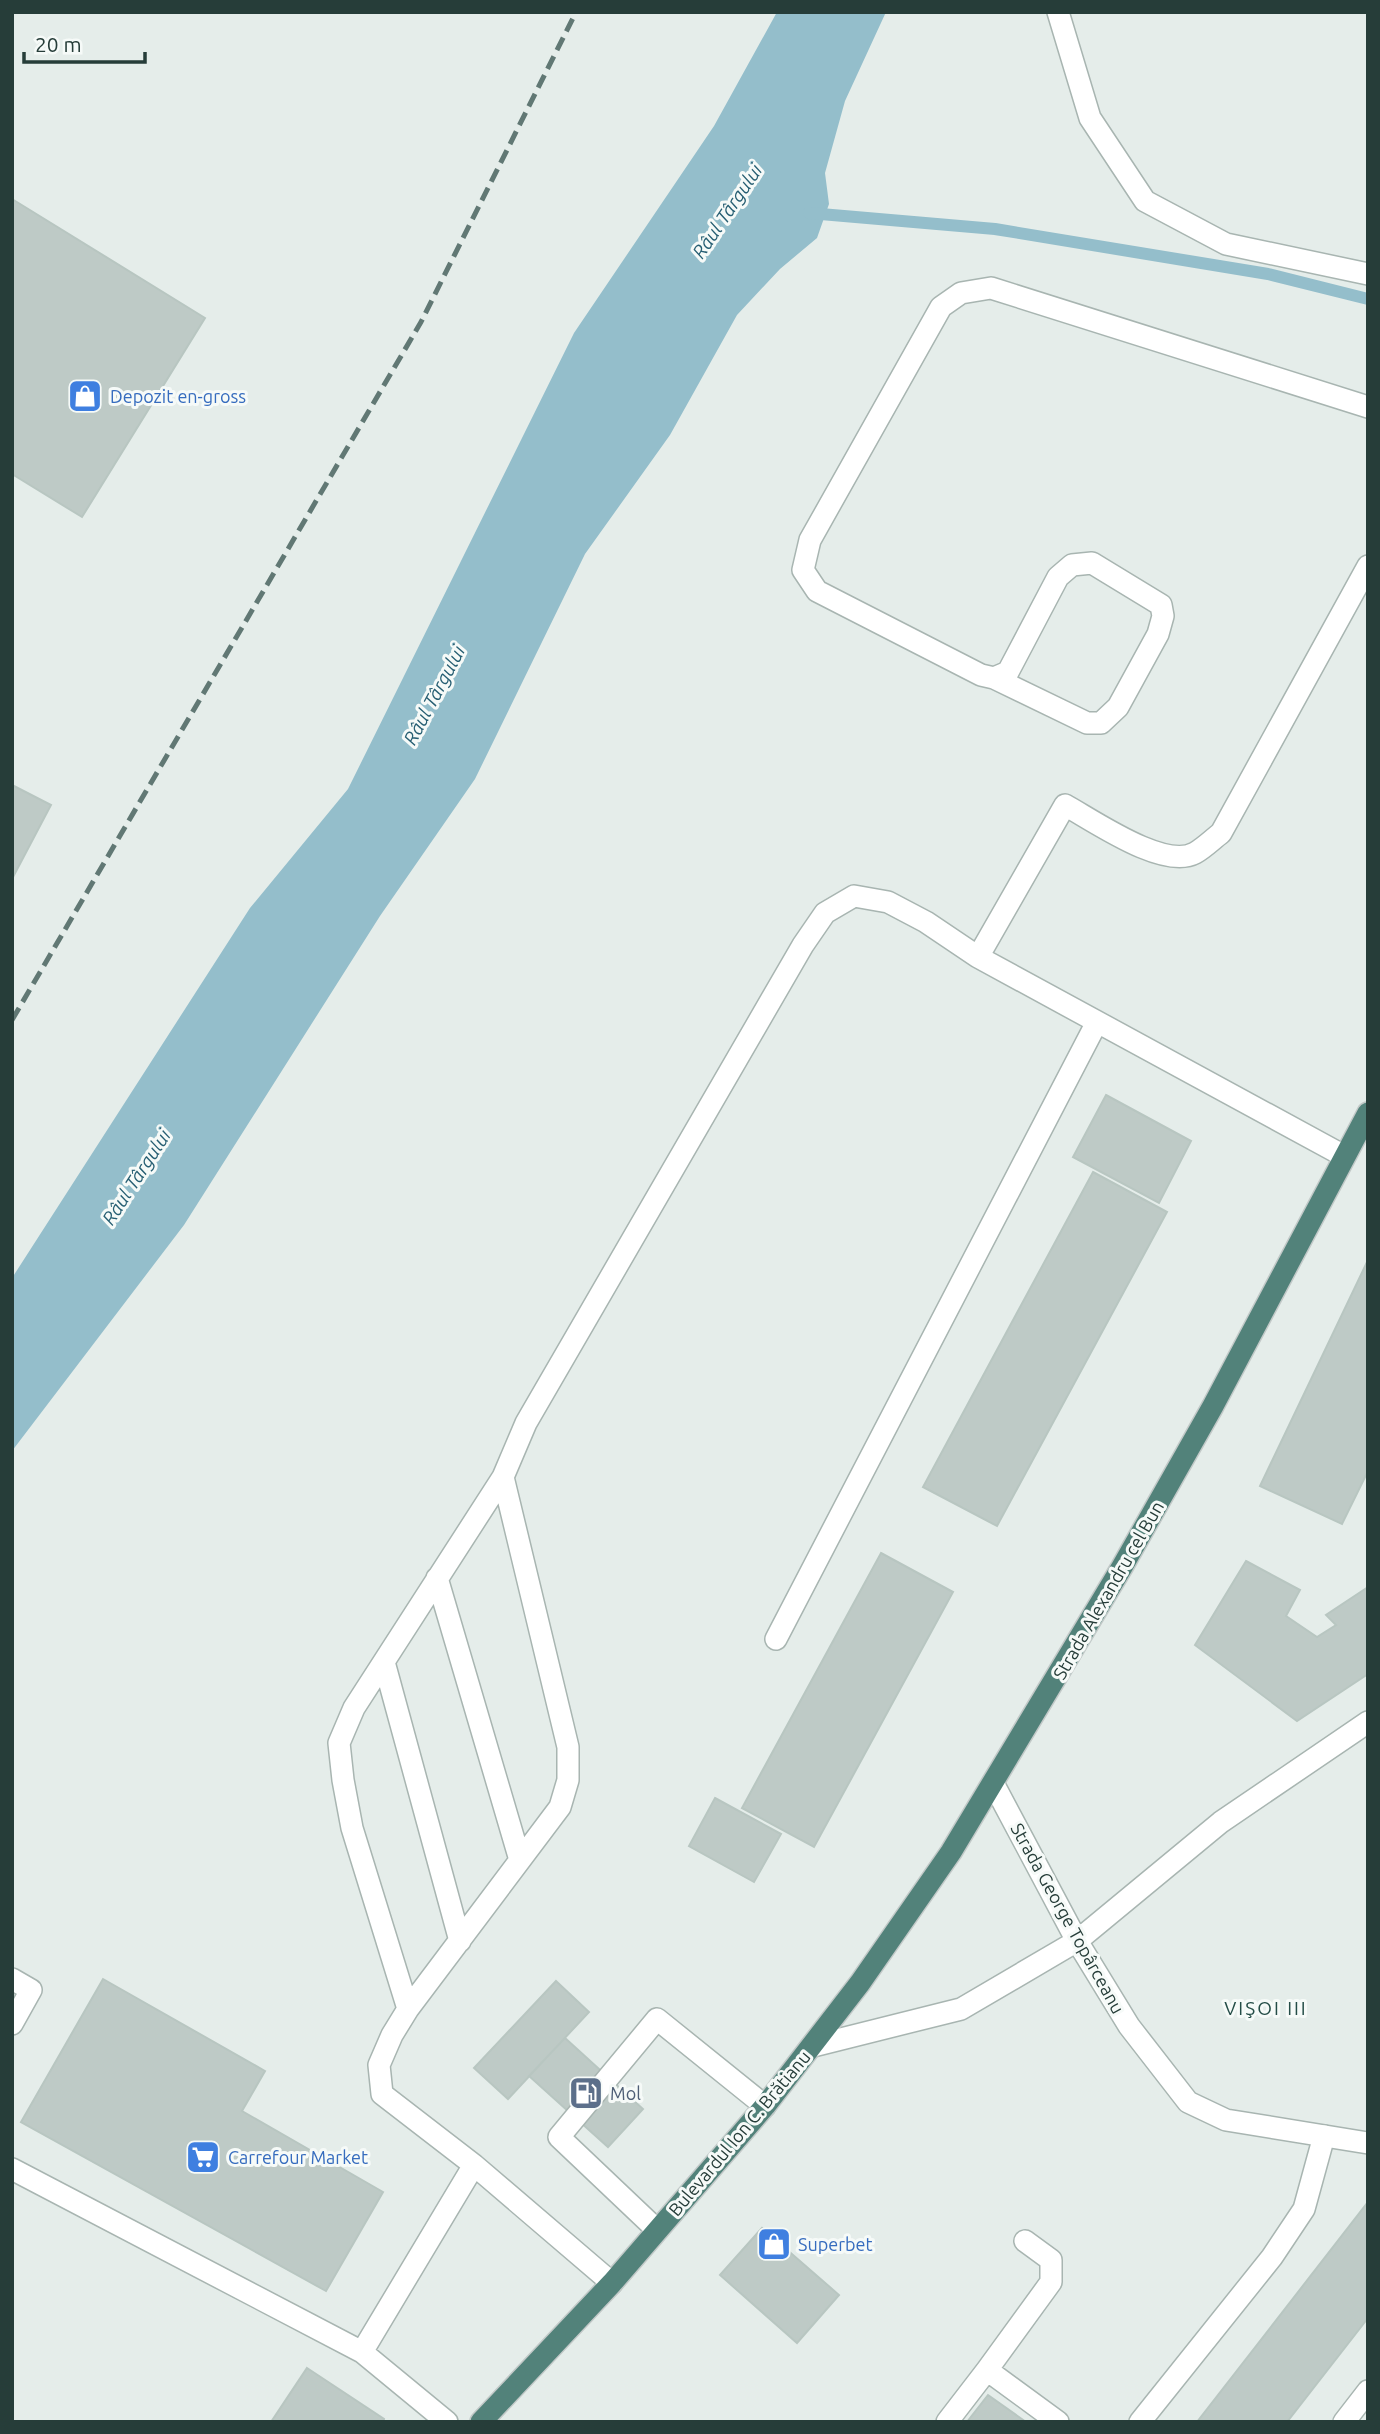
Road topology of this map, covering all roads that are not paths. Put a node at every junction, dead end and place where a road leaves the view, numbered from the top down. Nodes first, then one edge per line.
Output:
1 (1058, 12) edge
2 (1368, 274) edge
3 (1368, 407) edge
4 (1368, 566) edge
5 (994, 678) junction
6 (978, 957) junction
7 (1097, 1022) junction
8 (1368, 1113) edge
9 (1344, 1156) junction
10 (503, 1477) junction
11 (437, 1578) junction
12 (776, 1639) dead end
13 (384, 1662) junction
14 (1368, 1722) edge
15 (993, 1783) junction
16 (520, 1860) junction
17 (460, 1941) junction
18 (1077, 1941) junction
19 (12, 1979) edge
20 (408, 2009) junction
21 (12, 2024) edge
22 (813, 2046) junction
23 (765, 2106) junction
24 (1324, 2136) junction
25 (1368, 2143) edge
26 (474, 2165) junction
27 (12, 2169) edge
28 (657, 2231) junction
29 (1025, 2241) dead end
30 (612, 2283) junction
31 (362, 2352) junction
32 (988, 2370) junction
33 (1368, 2391) edge
34 (447, 2422) edge
35 (481, 2422) edge
36 (947, 2422) edge
37 (1058, 2422) edge
38 (1139, 2422) edge
39 (1344, 2422) edge

1 - 2 street
3 - 5 street
4 - 6 street
5 - 5 street
6 - 7 street
6 - 10 street
7 - 9 street
7 - 12 street
8 - 9 highway, Strada Alexandru cel Bun
9 - 15 highway, Strada Alexandru cel Bun
10 - 11 street
10 - 16 street
11 - 13 street
11 - 16 street
13 - 17 street
13 - 20 street
14 - 18 street, Bulevardul Ion C. Brătianu
15 - 18 street, Strada George Topârceanu
15 - 22 highway, Strada Alexandru cel Bun
16 - 17 street
17 - 20 street
18 - 22 street, Bulevardul Ion C. Brătianu
18 - 24 street, Strada George Topârceanu
19 - 21 street
20 - 26 street
22 - 23 highway, Bulevardul Ion C. Brătianu
23 - 28 highway, Bulevardul Ion C. Brătianu
23 - 28 street
24 - 25 street, Strada George Topârceanu
24 - 38 street
26 - 30 street
26 - 31 street
27 - 31 street
28 - 30 highway, Bulevardul Ion C. Brătianu
29 - 32 street
30 - 35 highway, Bulevardul Ion C. Brătianu
31 - 34 street
32 - 36 street
32 - 37 street
33 - 39 street

